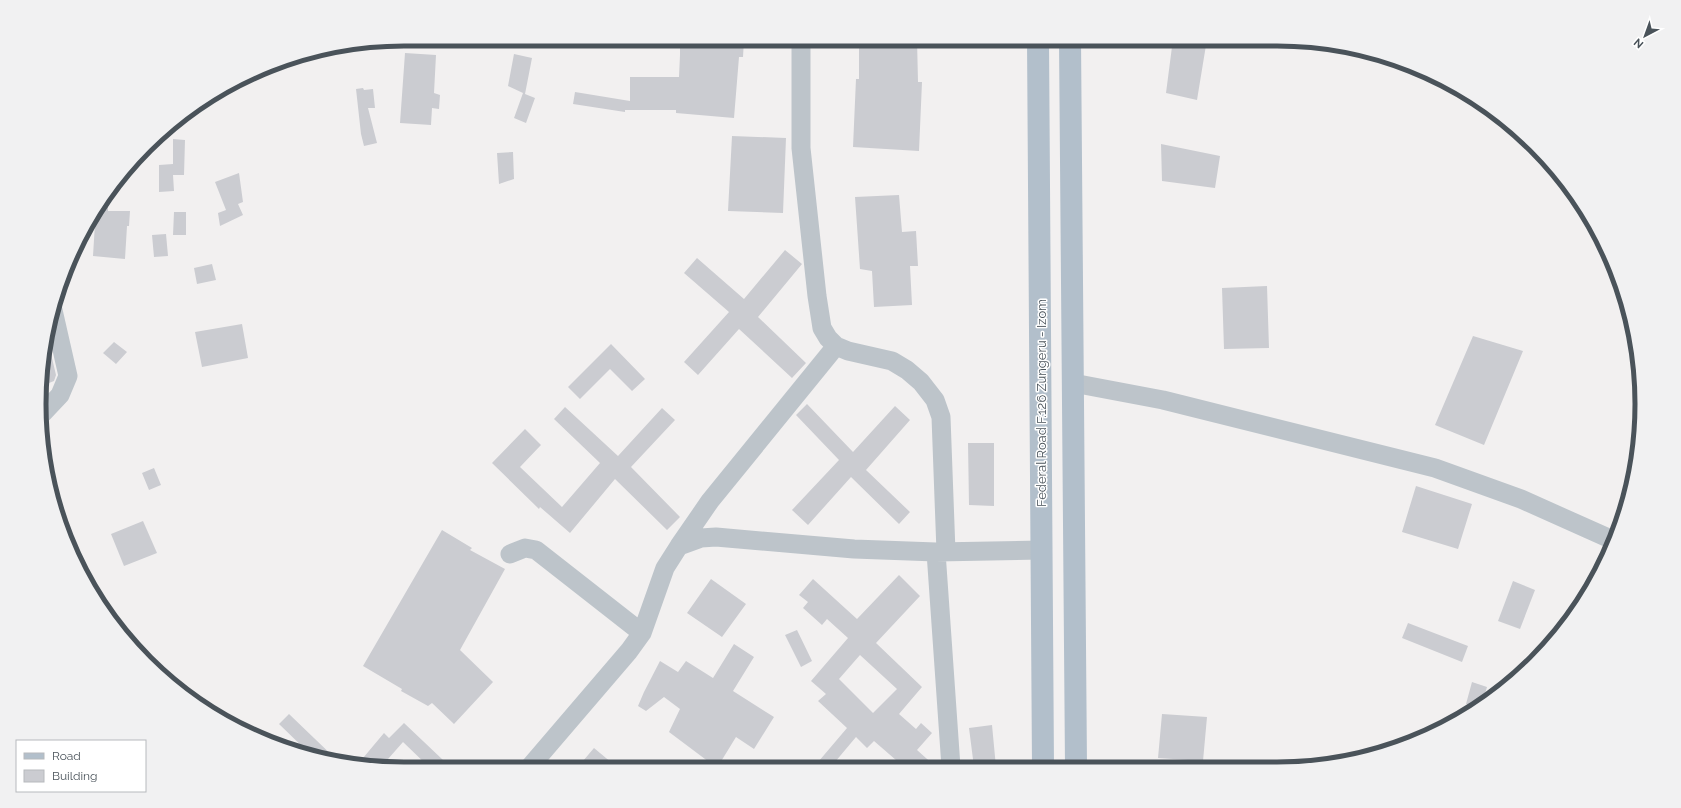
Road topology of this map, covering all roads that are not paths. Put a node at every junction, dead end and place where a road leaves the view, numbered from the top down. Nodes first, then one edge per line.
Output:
1 (801, 46) edge
2 (1038, 46) edge
3 (1070, 46) edge
4 (1071, 142) junction
5 (1039, 144) junction
6 (56, 322) edge
7 (836, 346) junction
8 (1073, 383) junction
9 (46, 411) edge
10 (1609, 538) edge
11 (679, 546) junction
12 (1042, 550) junction
13 (941, 552) junction
14 (510, 554) dead end
15 (642, 633) junction
16 (534, 762) edge
17 (951, 762) edge
18 (1042, 762) edge
19 (1076, 762) edge

1 - 7 street
2 - 5 main road, Federal Road F.126 Zungeru - Izom
3 - 4 main road
4 - 5 main road
4 - 8 main road
5 - 12 main road, Federal Road F.126 Zungeru - Izom
6 - 9 street
7 - 11 street
7 - 13 street
8 - 10 street
8 - 19 main road
11 - 13 street
11 - 15 street
12 - 13 street
12 - 18 main road, Federal Road F.126 Zungeru - Izom
13 - 17 street
14 - 15 street
15 - 16 street

